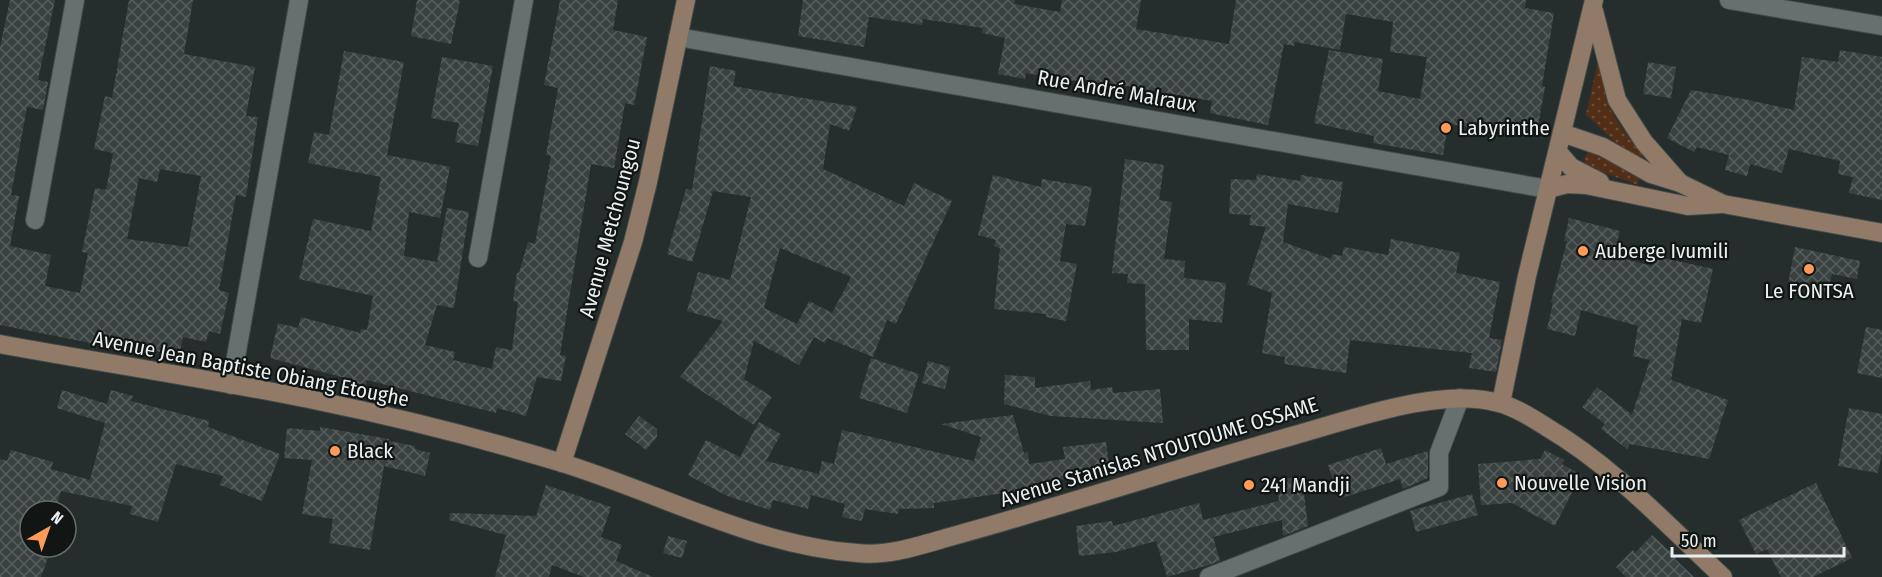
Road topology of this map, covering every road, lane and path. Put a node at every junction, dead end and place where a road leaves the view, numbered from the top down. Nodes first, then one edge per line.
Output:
1 (75, 0) edge
2 (299, 0) edge
3 (524, 0) edge
4 (686, 0) edge
5 (1729, 0) edge
6 (1594, 4) edge
7 (1882, 26) edge
8 (678, 37) junction
9 (1562, 133) junction
10 (1558, 152) junction
11 (1680, 183) junction
12 (1548, 189) junction
13 (1613, 190) junction
14 (1723, 204) junction
15 (35, 220) dead end
16 (1882, 233) edge
17 (478, 258) dead end
18 (0, 344) edge
19 (231, 385) junction
20 (1460, 398) junction
21 (1501, 403) junction
22 (561, 463) junction
23 (1209, 577) edge
24 (1723, 577) edge

1 - 15 street
2 - 19 street
3 - 17 street
4 - 8 street, Avenue Metchoungou
5 - 7 street
6 - 9 street
6 - 11 street
8 - 12 street, Rue André Malraux
8 - 22 street, Avenue Metchoungou
9 - 10 street
9 - 11 street
10 - 12 street
10 - 13 street
11 - 14 street
12 - 13 street
12 - 21 street
13 - 14 street
14 - 16 street
18 - 19 street, Avenue Jean Baptiste Obiang Etoughe
19 - 22 street, Avenue Jean Baptiste Obiang Etoughe
20 - 21 street, Avenue Stanislas NTOUTOUME OSSAME
20 - 22 street, Avenue Stanislas NTOUTOUME OSSAME
20 - 23 street
21 - 24 street, Avenue Stanislas NTOUTOUME OSSAME

